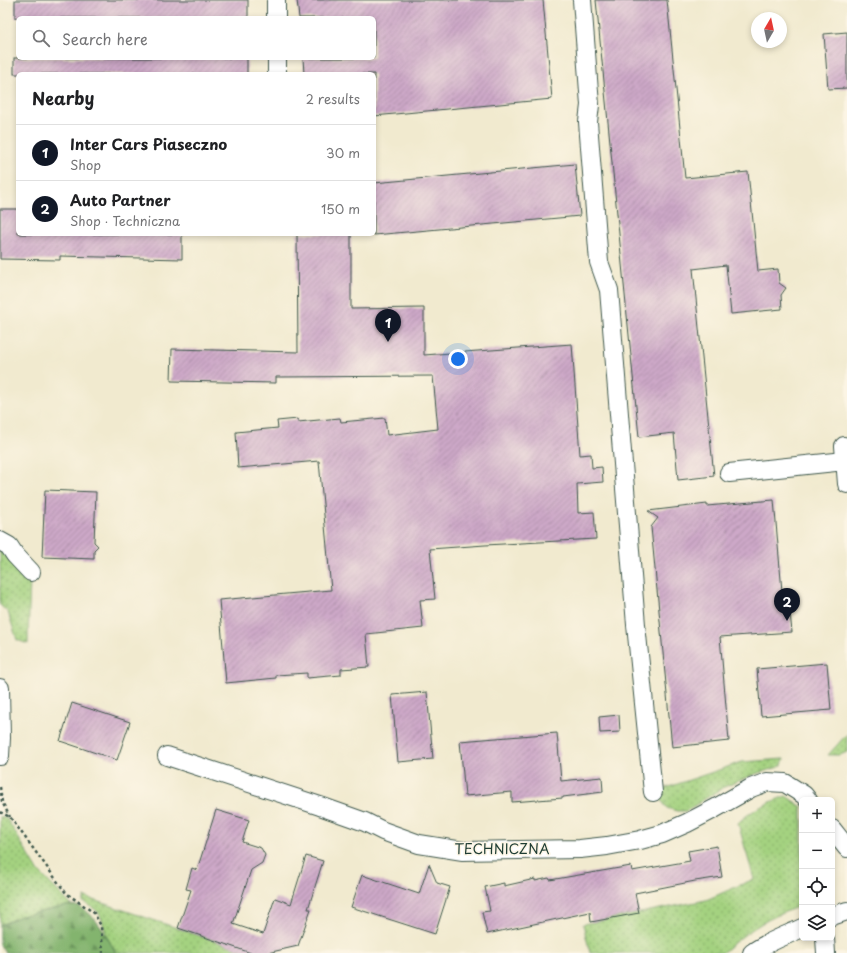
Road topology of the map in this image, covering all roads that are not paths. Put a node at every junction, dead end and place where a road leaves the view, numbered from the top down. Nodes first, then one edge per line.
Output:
1 (276, 0) edge
2 (582, 0) edge
3 (276, 16) edge
4 (277, 60) edge
5 (277, 72) edge
6 (729, 473) dead end
7 (847, 484) edge
8 (0, 541) edge
9 (31, 572) dead end
10 (0, 688) edge
11 (0, 756) edge
12 (167, 756) dead end
13 (652, 792) dead end
14 (806, 797) edge
15 (835, 833) edge
16 (847, 848) edge
17 (847, 911) edge
18 (835, 915) edge
19 (799, 929) edge
20 (825, 941) edge
21 (752, 953) edge
22 (826, 953) edge

1 - 3 street
2 - 13 street
4 - 5 street
6 - 7 street
8 - 9 street
10 - 11 street
12 - 14 street, TECHNICZNA
15 - 16 street
17 - 18 street
19 - 21 street
20 - 22 street

